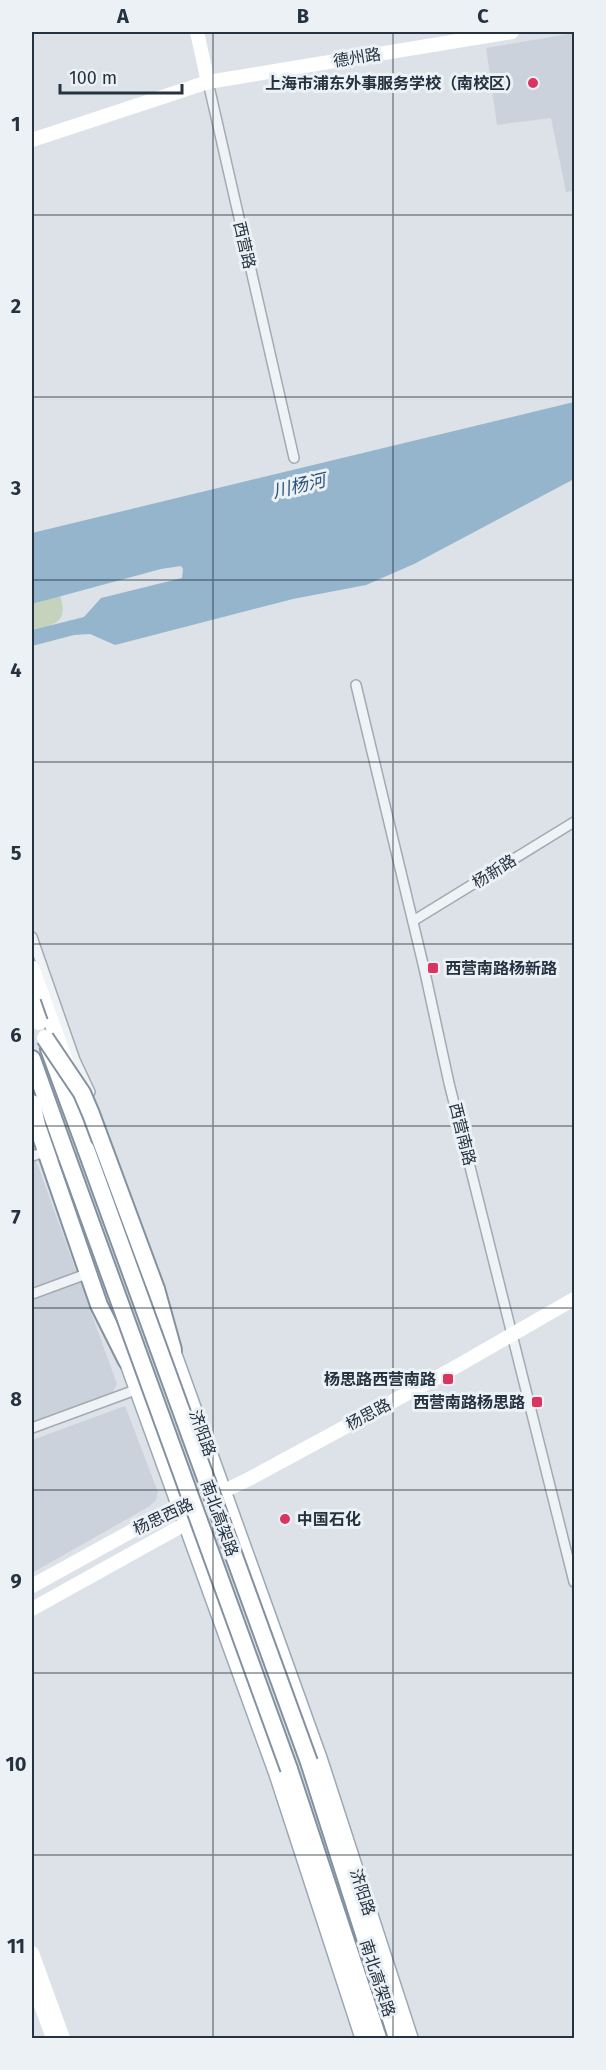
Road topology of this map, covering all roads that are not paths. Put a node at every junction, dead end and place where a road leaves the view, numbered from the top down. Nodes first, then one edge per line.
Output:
1 (197, 32) edge
2 (512, 32) edge
3 (208, 82) junction
4 (32, 140) edge
5 (294, 458) dead end
6 (356, 685) dead end
7 (574, 822) edge
8 (413, 921) junction
9 (32, 937) edge
10 (32, 968) edge
11 (36, 1003) edge
12 (45, 1038) junction
13 (32, 1059) edge
14 (32, 1096) edge
15 (32, 1103) edge
16 (32, 1134) edge
17 (35, 1155) edge
18 (81, 1276) junction
19 (32, 1294) edge
20 (574, 1299) edge
21 (513, 1334) junction
22 (173, 1350) junction
23 (127, 1361) junction
24 (138, 1389) junction
25 (32, 1428) edge
26 (224, 1491) junction
27 (179, 1505) junction
28 (185, 1524) junction
29 (574, 1582) edge
30 (32, 1586) edge
31 (32, 1609) edge
32 (32, 1953) edge
33 (32, 1981) edge
34 (52, 2038) edge
35 (63, 2038) edge
36 (363, 2038) edge
37 (378, 2038) edge
38 (397, 2038) edge
39 (410, 2038) edge

1 - 3 street, 西营路
2 - 3 street, 德州路
3 - 4 street, 德州路
3 - 5 street, 西营路
6 - 8 street, 西营南路
7 - 8 street, 杨新路
8 - 21 street, 西营南路
9 - 22 street
10 - 11 main road, 济阳路
11 - 12 highway, 南北高架路, bridge
11 - 22 main road, 济阳路
12 - 22 highway, bridge
12 - 38 highway, 南北高架路, bridge
13 - 37 highway, 南北高架路, bridge
14 - 23 main road
15 - 23 highway
16 - 17 street
17 - 18 street
18 - 19 street
18 - 23 street
20 - 21 street, 杨思路
21 - 26 street, 杨思路
21 - 29 street, 西营南路
22 - 26 main road, 济阳路
23 - 24 main road
24 - 25 street
24 - 27 main road
26 - 27 street, 杨思西路
26 - 28 street, 杨思西路
26 - 39 main road, 济阳路
27 - 28 main road
27 - 30 street, 杨思西路
28 - 31 street, 杨思西路
28 - 36 main road
32 - 35 street
33 - 34 street

